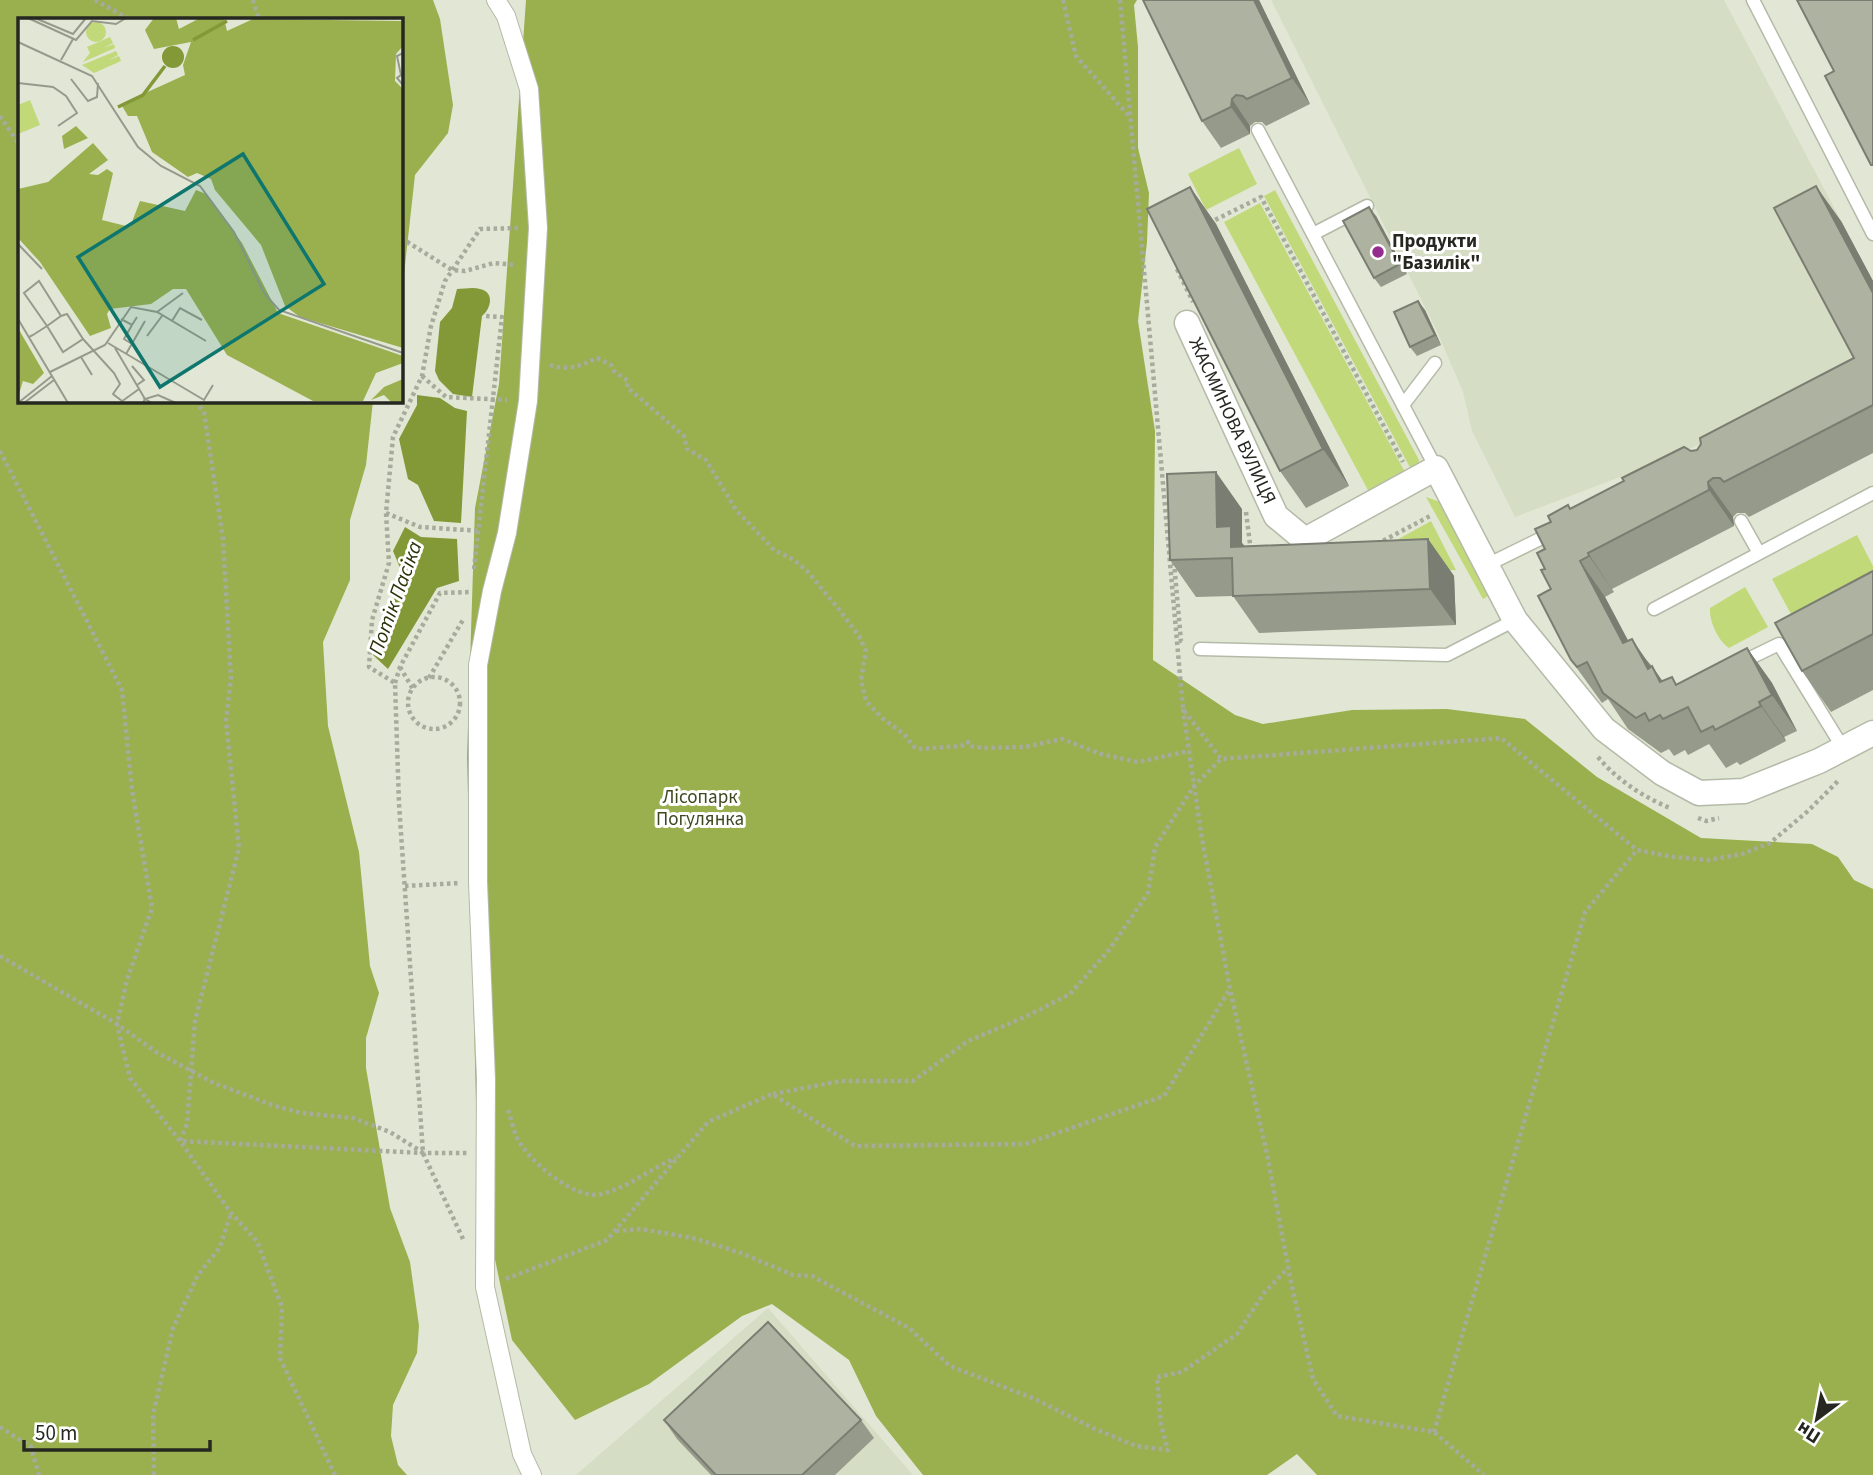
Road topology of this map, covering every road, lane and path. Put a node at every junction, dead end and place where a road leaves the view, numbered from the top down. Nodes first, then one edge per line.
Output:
1 (94, 0) edge
2 (253, 0) edge
3 (496, 0) edge
4 (1063, 0) edge
5 (1120, 0) edge
6 (1753, 0) edge
7 (127, 18) edge
8 (258, 18) edge
9 (0, 116) edge
10 (1130, 118) junction
11 (1258, 130) edge
12 (18, 143) edge
13 (1367, 206) edge
14 (1201, 227) edge
15 (538, 228) junction
16 (1313, 234) junction
17 (1873, 234) edge
18 (402, 239) edge
19 (1171, 257) edge
20 (536, 267) junction
21 (452, 270) junction
22 (1191, 315) joint
23 (485, 316) dead end
24 (530, 358) junction
25 (1435, 363) dead end
26 (422, 376) junction
27 (494, 399) junction
28 (528, 401) junction
29 (196, 402) edge
30 (1403, 405) junction
31 (0, 450) edge
32 (1436, 468) junction
33 (1413, 481) junction
34 (1163, 484) junction
35 (1873, 492) edge
36 (386, 513) junction
37 (1741, 522) dead end
38 (1438, 526) dead end
39 (1559, 529) edge
40 (479, 531) junction
41 (508, 533) junction
42 (1759, 553) junction
43 (1487, 565) junction
44 (492, 591) junction
45 (470, 592) junction
46 (468, 603) dead end
47 (1654, 609) dead end
48 (467, 614) dead end
49 (1515, 620) junction
50 (1200, 649) joint
51 (400, 667) junction
52 (1721, 673) edge
53 (429, 678) junction
54 (395, 683) junction
55 (413, 688) junction
56 (1184, 709) junction
57 (1873, 733) edge
58 (1843, 748) junction
59 (1189, 751) junction
60 (1221, 760) junction
61 (1845, 774) dead end
62 (1194, 786) junction
63 (1637, 850) junction
64 (478, 882) junction
65 (405, 886) junction
66 (0, 956) edge
67 (1230, 989) junction
68 (117, 1024) junction
69 (190, 1070) junction
70 (772, 1094) junction
71 (507, 1105) dead end
72 (180, 1141) junction
73 (422, 1153) junction
74 (485, 1153) junction
75 (677, 1158) junction
76 (231, 1213) junction
77 (615, 1231) junction
78 (468, 1250) dead end
79 (1289, 1267) junction
80 (485, 1287) junction
81 (0, 1427) edge
82 (1434, 1432) junction
83 (39, 1475) edge
84 (153, 1475) edge
85 (335, 1475) edge
86 (532, 1475) edge
87 (1484, 1475) edge

1 - 7 path
2 - 8 path
3 - 15 street
4 - 10 path
5 - 10 path
6 - 17 lane
9 - 12 path
10 - 34 path
11 - 16 lane
13 - 16 lane
14 - 33 path
15 - 20 street
15 - 21 path
16 - 30 lane
18 - 21 path
19 - 22 path
20 - 21 path
20 - 24 street
21 - 26 path
22 - 33 street, ЖАСМИНОВА ВУЛИЦЯ
23 - 27 path
24 - 28 street
24 - 59 path
25 - 30 lane
26 - 27 path
26 - 36 path
27 - 28 path
27 - 40 path
28 - 41 street
29 - 69 path
30 - 32 lane
31 - 68 path
32 - 33 street, ЖАСМИНОВА ВУЛИЦЯ
32 - 43 street
33 - 38 path
34 - 50 path
34 - 56 path
35 - 42 lane
36 - 40 path
36 - 54 path
37 - 42 lane
39 - 43 lane
40 - 41 path
40 - 45 path
41 - 44 street
42 - 47 lane
43 - 49 street
44 - 45 path
44 - 64 street
45 - 46 path
45 - 51 path
48 - 53 path
49 - 50 lane
49 - 58 street
51 - 54 path
51 - 55 path
52 - 58 lane
53 - 55 path
53 - 55 path
54 - 65 path
56 - 59 path
56 - 60 path
57 - 58 street
59 - 62 path
60 - 62 path
60 - 63 path
61 - 63 path
62 - 67 path
62 - 70 path
63 - 82 path
64 - 65 path
64 - 74 street
65 - 73 path
66 - 68 path
67 - 70 path
67 - 79 path
68 - 69 path
68 - 72 path
69 - 72 path
69 - 73 path
70 - 75 path
71 - 75 path
72 - 73 path
72 - 76 path
73 - 74 path
73 - 78 path
74 - 80 street
75 - 77 path
76 - 84 path
76 - 85 path
77 - 79 path
77 - 80 path
79 - 82 path
80 - 86 street
81 - 83 path
82 - 87 path

